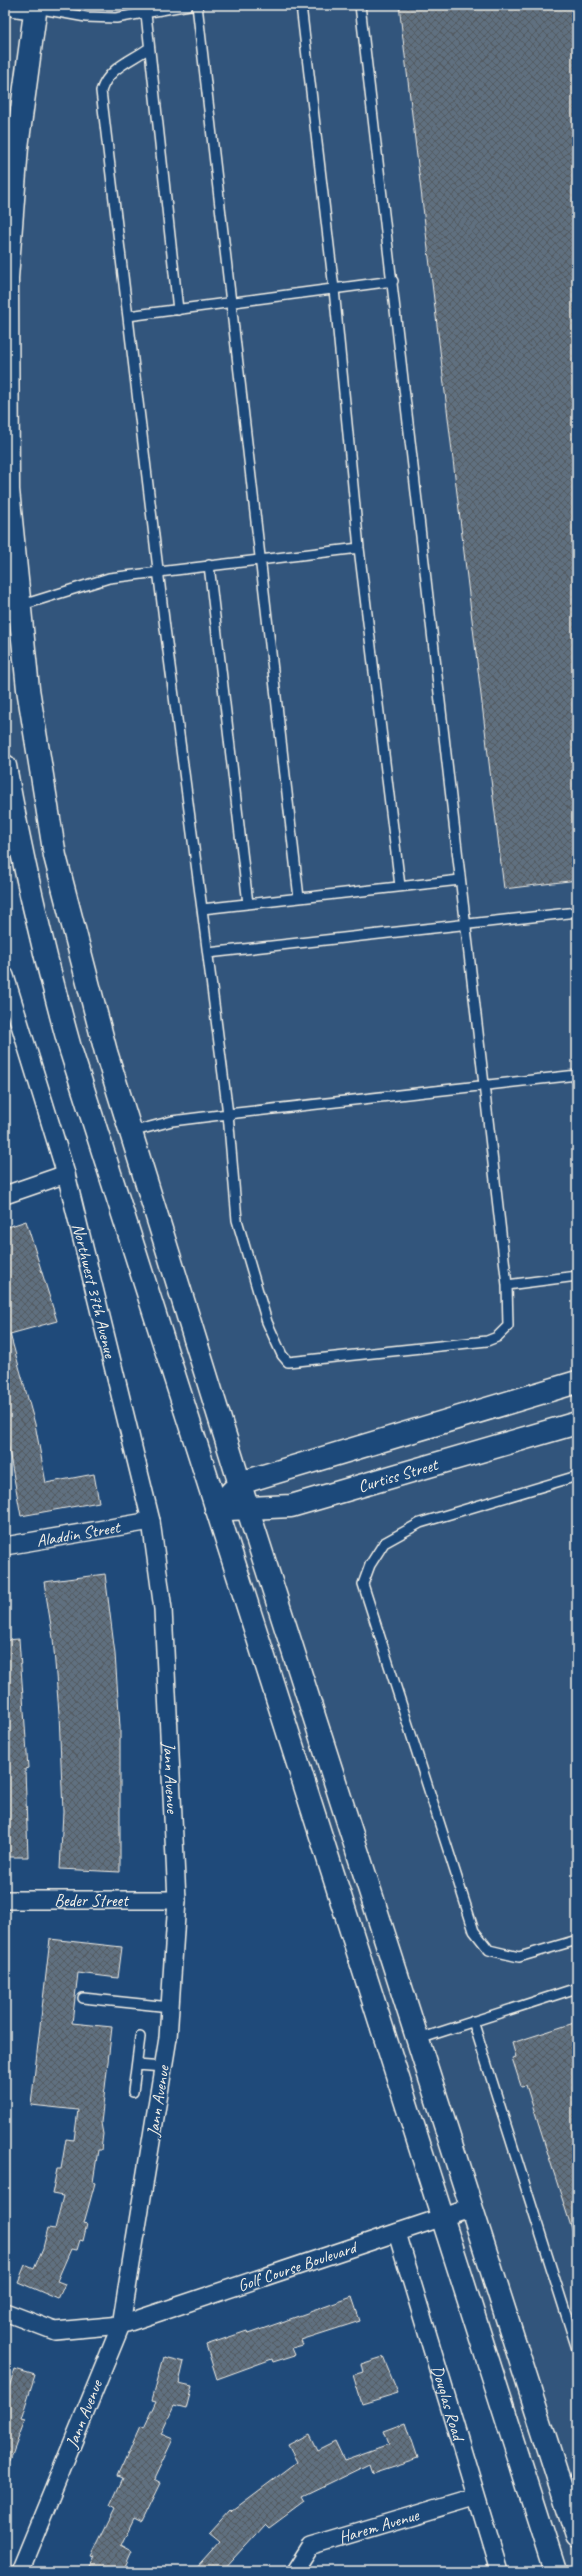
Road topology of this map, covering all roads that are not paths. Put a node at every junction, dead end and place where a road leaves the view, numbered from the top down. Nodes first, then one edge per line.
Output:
1 (14, 5) edge
2 (189, 5) edge
3 (197, 5) edge
4 (301, 5) edge
5 (360, 5) edge
6 (36, 7) edge
7 (146, 14) junction
8 (149, 48) junction
9 (392, 281) junction
10 (334, 289) junction
11 (230, 303) junction
12 (178, 310) junction
13 (128, 316) junction
14 (359, 548) junction
15 (261, 559) junction
16 (209, 565) junction
17 (158, 572) junction
18 (12, 609) edge
19 (5, 766) edge
20 (460, 880) junction
21 (400, 886) junction
22 (299, 898) junction
23 (248, 904) junction
24 (202, 909) junction
25 (577, 912) edge
26 (464, 924) junction
27 (208, 953) junction
28 (5, 976) edge
29 (577, 1075) edge
30 (483, 1086) junction
31 (228, 1114) junction
32 (131, 1132) junction
33 (66, 1174) junction
34 (5, 1195) edge
35 (577, 1276) edge
36 (507, 1285) junction
37 (577, 1382) edge
38 (577, 1422) edge
39 (577, 1476) edge
40 (240, 1483) junction
41 (216, 1508) junction
42 (248, 1510) junction
43 (151, 1521) junction
44 (5, 1546) edge
45 (163, 1609) joint
46 (5, 1900) edge
47 (177, 1900) junction
48 (577, 1940) edge
49 (577, 1988) edge
50 (82, 1998) dead end
51 (170, 2007) junction
52 (473, 2021) junction
53 (140, 2038) dead end
54 (419, 2039) junction
55 (137, 2065) junction
56 (163, 2067) junction
57 (134, 2092) dead end
58 (473, 2207) junction
59 (442, 2217) junction
60 (397, 2234) junction
61 (5, 2312) edge
62 (121, 2324) junction
63 (577, 2349) edge
64 (475, 2497) junction
65 (577, 2537) edge
66 (20, 2571) edge
67 (294, 2571) edge
68 (499, 2571) edge
69 (555, 2571) edge

1 - 6 main road
2 - 7 lane
3 - 11 lane
4 - 10 lane
5 - 9 lane
6 - 7 lane
6 - 18 main road
7 - 8 lane
8 - 12 lane
8 - 13 lane
9 - 10 lane
9 - 20 lane
10 - 11 lane
10 - 14 lane
11 - 12 lane
11 - 15 lane
12 - 13 lane
13 - 17 lane
14 - 15 lane
14 - 21 lane
15 - 16 lane
15 - 22 lane
16 - 17 lane
16 - 23 lane
17 - 18 lane
17 - 24 lane
18 - 32 main road
19 - 41 main road
20 - 21 lane
20 - 26 lane
21 - 22 lane
22 - 23 lane
23 - 24 lane
24 - 27 lane
25 - 26 lane
26 - 27 lane
26 - 30 lane
27 - 31 lane
28 - 33 street, Northwest 37th Avenue
29 - 30 lane
30 - 31 lane
30 - 36 lane
31 - 32 lane
31 - 36 lane
32 - 40 main road
33 - 34 street
33 - 43 street, Northwest 37th Avenue
35 - 36 lane
37 - 40 main road
38 - 42 main road, Curtiss Street
39 - 48 lane
40 - 41 main road
40 - 42 main road
41 - 42 main road, Curtiss Street
41 - 59 main road
42 - 54 main road
43 - 44 street, Aladdin Street
43 - 45 street, Northwest 37th Avenue
45 - 47 street, Jann Avenue
46 - 47 street, Beder Street
47 - 51 street, Jann Avenue
49 - 52 lane
50 - 51 lane
51 - 56 street, Jann Avenue
52 - 54 lane
52 - 63 lane
53 - 55 lane
54 - 58 main road
55 - 56 lane
55 - 57 lane
56 - 62 street, Jann Avenue
58 - 59 street, Golf Course Boulevard
58 - 65 main road
59 - 60 street, Golf Course Boulevard
59 - 69 main road
60 - 62 street, Golf Course Boulevard
60 - 64 street, Douglas Road
61 - 62 street, Golf Course Boulevard
62 - 66 street, Jann Avenue
64 - 67 street, Harem Avenue
64 - 68 street, Douglas Road

